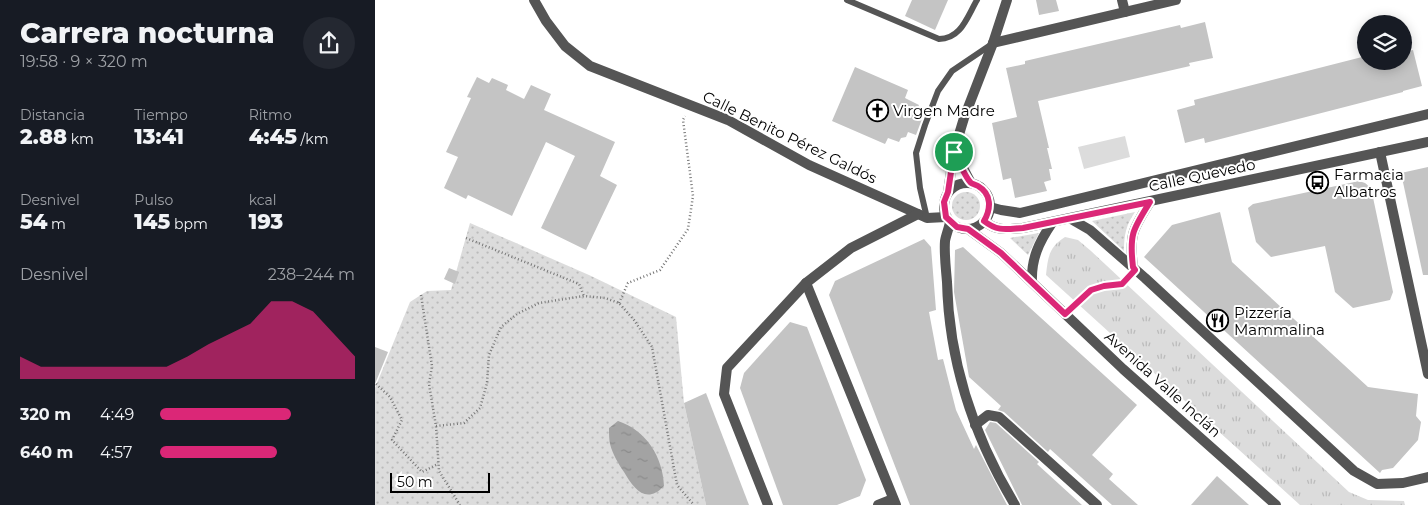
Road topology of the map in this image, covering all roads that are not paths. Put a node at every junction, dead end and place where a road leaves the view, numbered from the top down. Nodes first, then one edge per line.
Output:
1 (534, 0) edge
2 (847, 0) edge
3 (977, 0) edge
4 (1007, 0) edge
5 (1122, 0) edge
6 (1176, 0) edge
7 (1125, 12) junction
8 (993, 43) junction
9 (1428, 114) edge
10 (1428, 142) edge
11 (954, 152) junction
12 (1380, 152) junction
13 (971, 183) junction
14 (948, 192) junction
15 (1150, 202) junction
16 (990, 206) junction
17 (923, 216) junction
18 (948, 219) junction
19 (1071, 219) junction
20 (983, 222) junction
21 (1052, 223) junction
22 (968, 229) junction
23 (1001, 253) junction
24 (1134, 268) junction
25 (1032, 282) junction
26 (806, 283) junction
27 (1428, 374) edge
28 (975, 425) junction
29 (1428, 478) edge
30 (895, 502) edge
31 (768, 505) edge
32 (878, 505) edge
33 (1015, 505) edge
34 (1097, 505) edge
35 (1276, 505) edge

1 - 17 street, Calle Benito Pérez Galdós
2 - 3 lane
4 - 8 street
5 - 7 street
6 - 7 street
7 - 8 street
8 - 11 street
8 - 17 lane
9 - 16 street, Calle Quevedo
10 - 12 street, Calle Quevedo
11 - 13 street
11 - 14 street
12 - 15 street, Calle Quevedo
12 - 27 street
13 - 14 street
13 - 16 street
14 - 18 street
15 - 19 street, Calle Quevedo
15 - 24 street
16 - 20 street
17 - 18 street, Calle Benito Pérez Galdós
17 - 26 street
18 - 22 street
18 - 28 street
19 - 21 street, Calle Quevedo
19 - 24 street
20 - 21 street, Calle Quevedo
20 - 22 street
20 - 23 street, Avenida Valle Inclán
21 - 25 street
22 - 23 street, Avenida Valle Inclán
23 - 25 street, Avenida Valle Inclán
24 - 29 street
25 - 35 street, Avenida Valle Inclán
26 - 30 street
26 - 31 street
28 - 33 street
28 - 34 street
30 - 32 street

